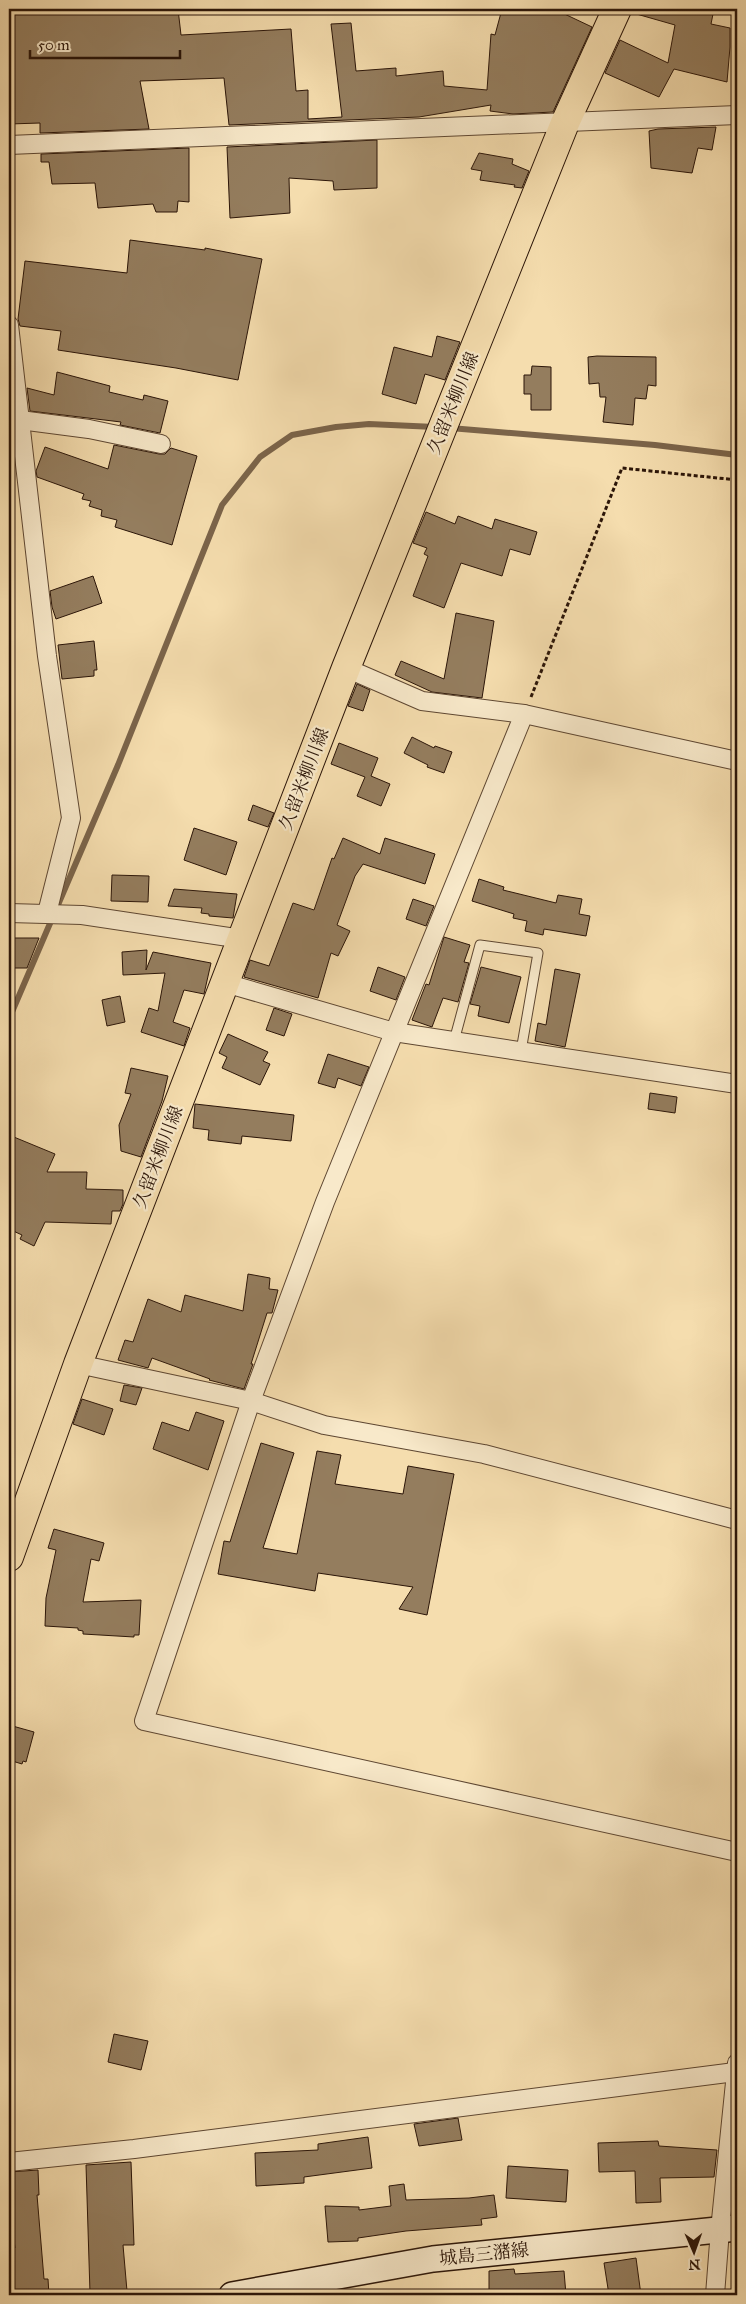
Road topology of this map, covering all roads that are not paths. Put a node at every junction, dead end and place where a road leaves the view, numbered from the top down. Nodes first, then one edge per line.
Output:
1 (617, 9) edge
2 (737, 115) edge
3 (566, 123) junction
4 (9, 145) edge
5 (9, 325) edge
6 (20, 420) junction
7 (161, 444) dead end
8 (346, 668) junction
9 (524, 714) junction
10 (737, 761) edge
11 (9, 912) edge
12 (47, 913) junction
13 (242, 939) junction
14 (225, 983) junction
15 (394, 1032) junction
16 (454, 1041) junction
17 (521, 1051) junction
18 (737, 1084) edge
19 (78, 1364) junction
20 (251, 1400) junction
21 (737, 1520) edge
22 (9, 1557) edge
23 (737, 1852) edge
24 (737, 2069) edge
25 (9, 2162) edge
26 (728, 2229) edge
27 (232, 2295) edge
28 (715, 2295) edge

1 - 3 main road, 久留米柳川線
2 - 3 street
3 - 4 street
3 - 8 main road, 久留米柳川線
5 - 6 street
6 - 7 street
6 - 12 street
8 - 9 street
8 - 13 main road, 久留米柳川線
9 - 10 street
9 - 15 street
11 - 12 street
12 - 13 street
13 - 14 main road, 久留米柳川線
14 - 15 street
14 - 19 main road, 久留米柳川線
15 - 16 street
15 - 20 street
16 - 17 street
16 - 17 lane
17 - 18 street
19 - 20 street
19 - 22 main road, 久留米柳川線
20 - 21 street
20 - 23 street
24 - 25 street
24 - 26 street
26 - 27 main road, 城島三潴線
26 - 28 street

